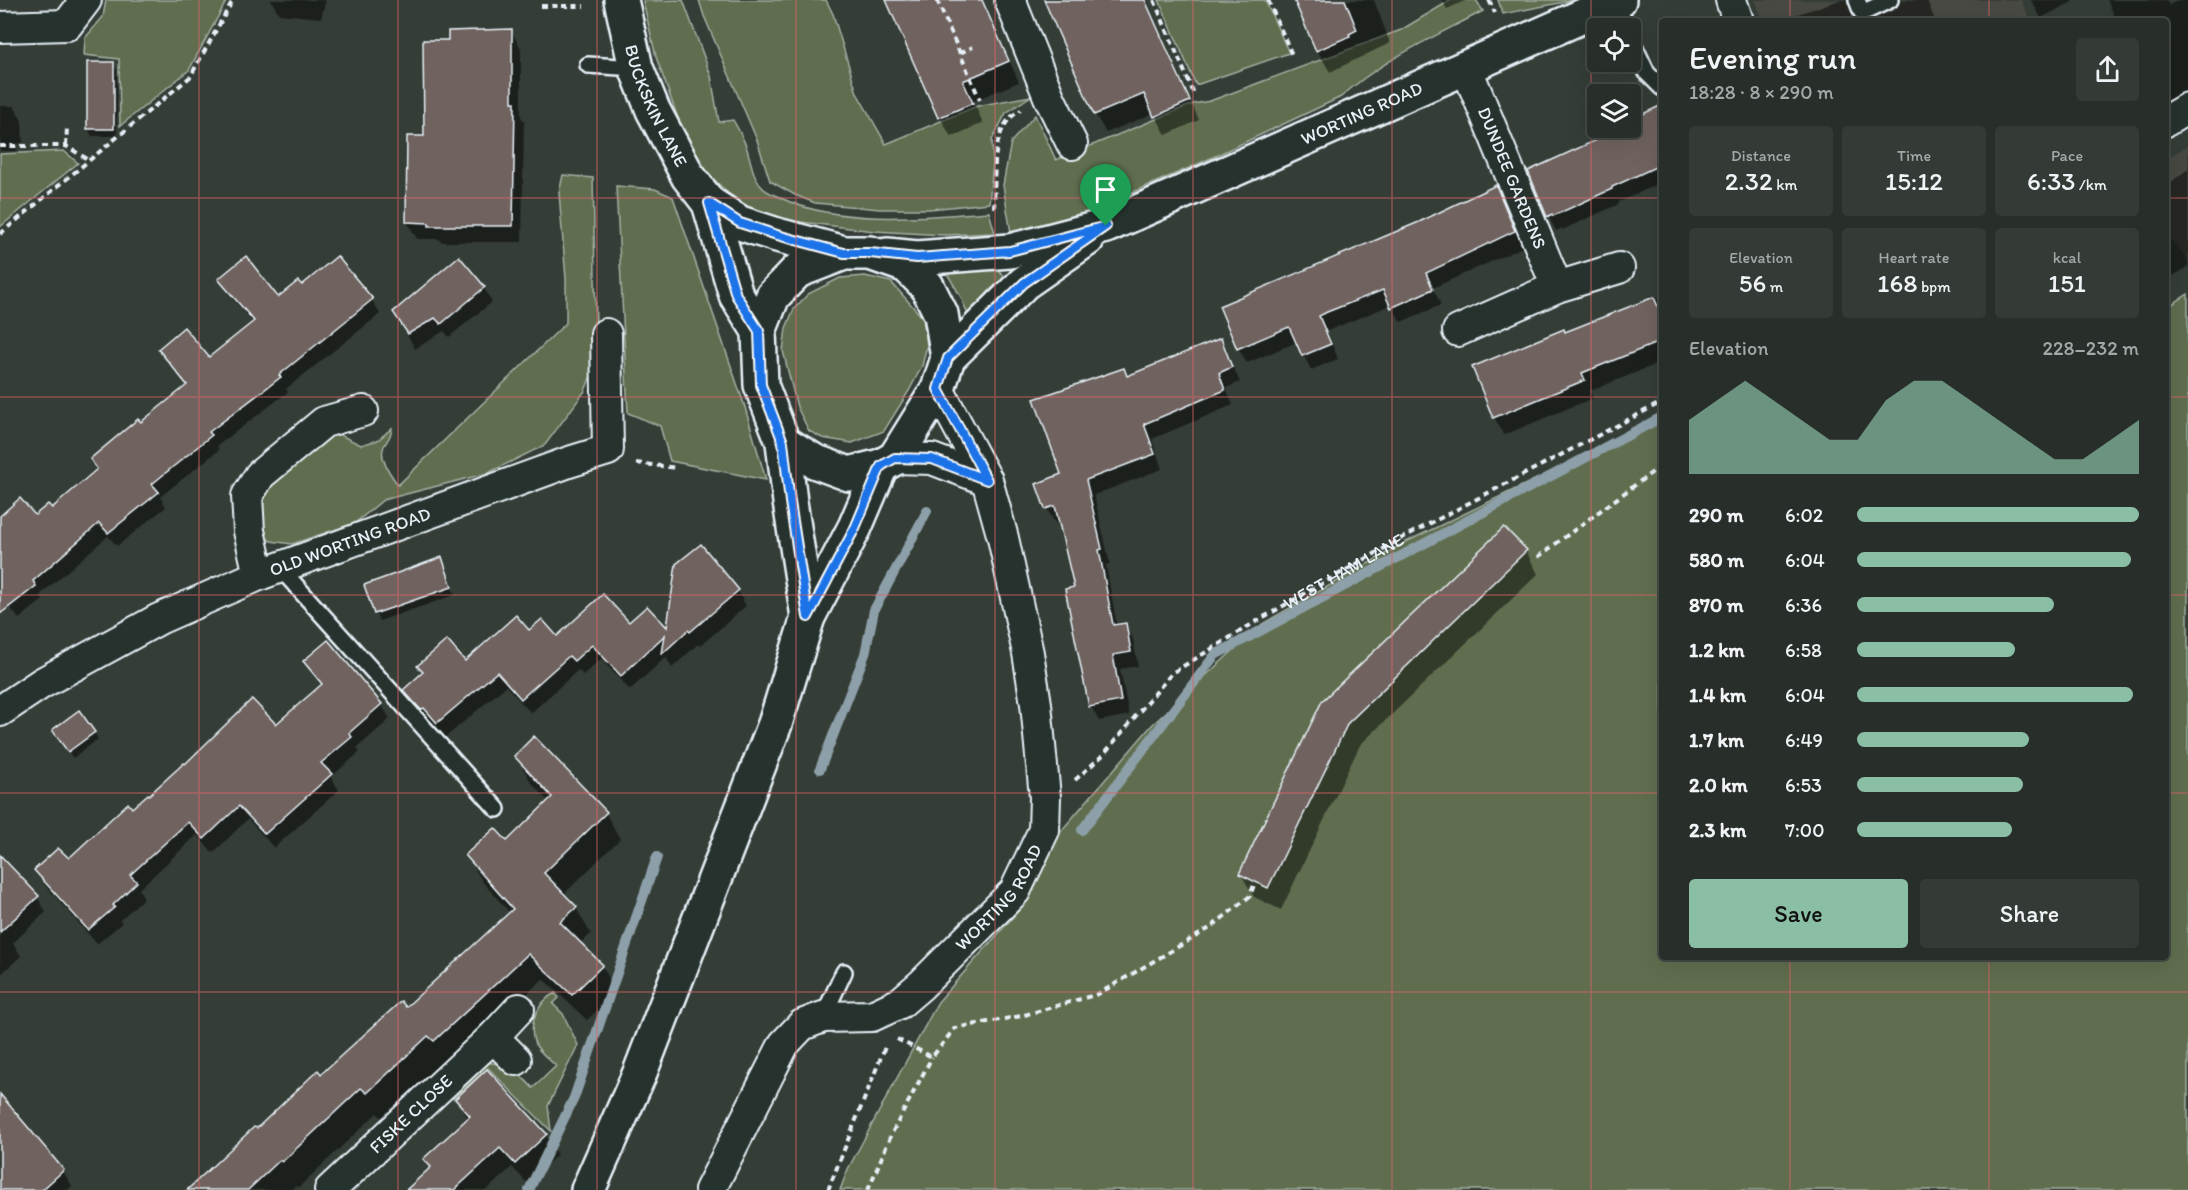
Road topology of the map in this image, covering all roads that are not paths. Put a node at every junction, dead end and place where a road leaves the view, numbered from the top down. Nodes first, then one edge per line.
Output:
1 (86, 0) edge
2 (621, 0) edge
3 (1010, 0) edge
4 (1731, 0) edge
5 (1857, 0) edge
6 (1890, 0) edge
7 (1621, 10) edge
8 (1737, 18) edge
9 (0, 27) edge
10 (1641, 60) edge
11 (588, 65) dead end
12 (636, 68) junction
13 (1466, 68) junction
14 (1659, 85) edge
15 (2188, 108) edge
16 (2169, 119) edge
17 (1072, 144) dead end
18 (709, 203) junction
19 (1106, 226) junction
20 (857, 253) junction
21 (1619, 268) dead end
22 (1557, 287) junction
23 (759, 331) junction
24 (1458, 331) dead end
25 (606, 334) dead end
26 (948, 358) junction
27 (938, 389) junction
28 (363, 411) dead end
29 (783, 442) junction
30 (888, 462) junction
31 (987, 480) junction
32 (270, 571) junction
33 (808, 617) junction
34 (0, 711) edge
35 (497, 809) dead end
36 (844, 972) dead end
37 (519, 1009) dead end
38 (824, 1017) junction
39 (493, 1037) junction
40 (516, 1060) dead end
41 (330, 1190) edge
42 (588, 1190) edge
43 (710, 1190) edge

1 - 9 street
2 - 12 main road, BUCKSKIN LANE
3 - 17 street
4 - 8 street
5 - 6 lane
7 - 13 main road, WORTING ROAD
10 - 14 lane
11 - 12 lane
12 - 18 main road, BUCKSKIN LANE
13 - 19 main road, WORTING ROAD
13 - 22 street, DUNDEE GARDENS
15 - 16 street
18 - 20 main road, BUCKSKIN LANE
18 - 23 main road, BUCKSKIN LANE
19 - 20 main road, WORTING ROAD
19 - 26 main road, WORTING ROAD
20 - 23 main road
20 - 26 main road
21 - 22 street
22 - 24 street
23 - 29 main road
25 - 32 street, OLD WORTING ROAD
26 - 27 main road
27 - 30 main road
27 - 31 street, WORTING ROAD
28 - 32 street
29 - 30 main road
29 - 33 main road
30 - 31 street
30 - 33 main road
31 - 38 street, WORTING ROAD
32 - 34 street, OLD WORTING ROAD
32 - 35 lane
33 - 42 main road
36 - 38 lane
37 - 39 street, FISKE CLOSE
38 - 43 street, WORTING ROAD
39 - 40 street
39 - 41 street, FISKE CLOSE

